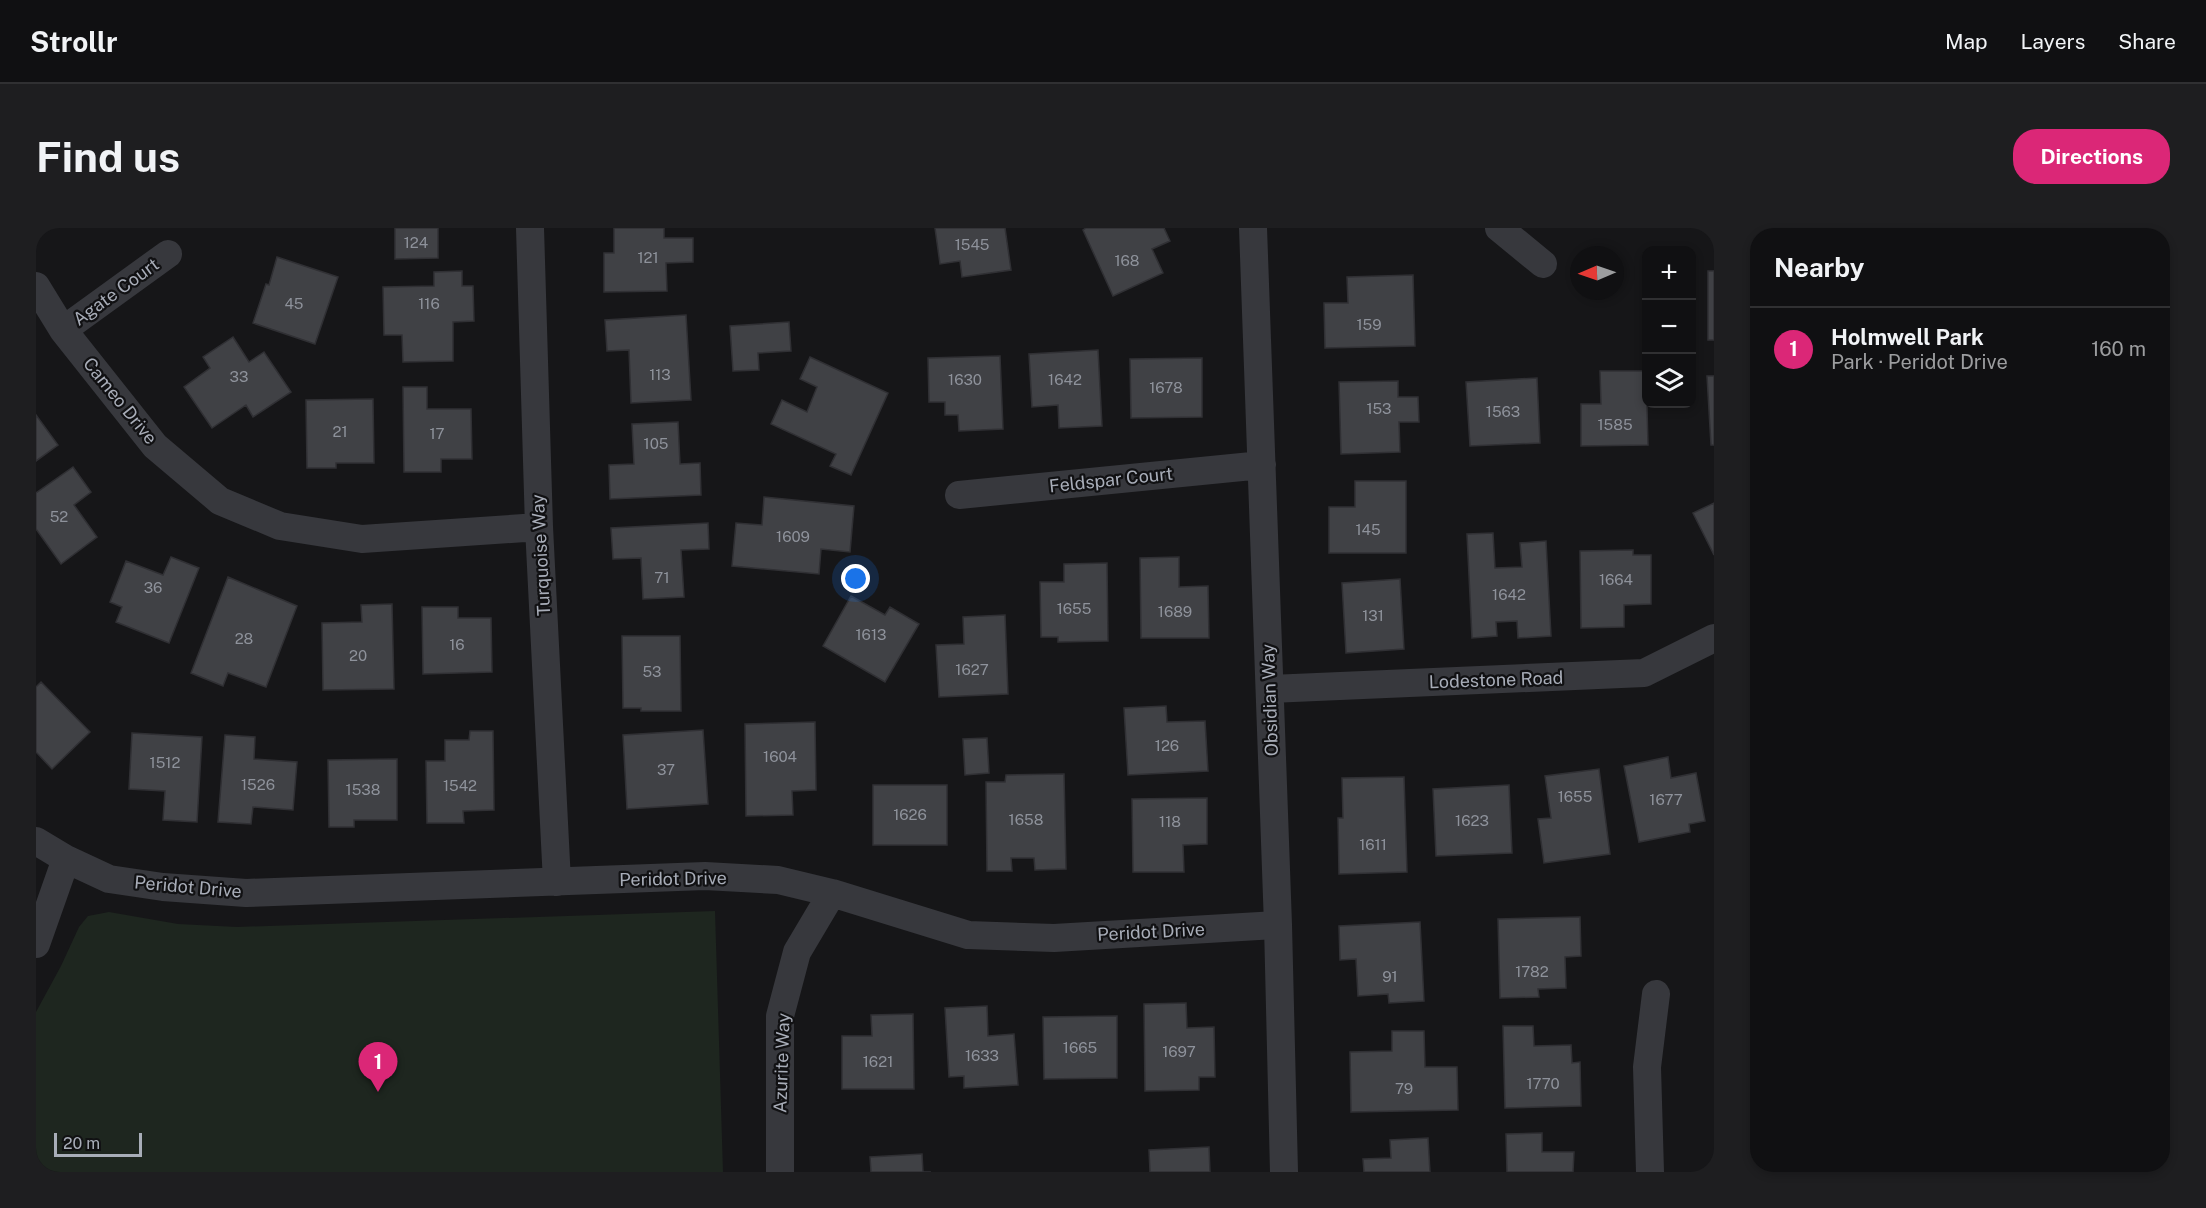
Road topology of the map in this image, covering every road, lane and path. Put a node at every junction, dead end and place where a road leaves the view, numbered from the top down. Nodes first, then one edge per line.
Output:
1 (530, 228) edge
2 (1498, 228) edge
3 (1256, 229) edge
4 (168, 254) dead end
5 (1543, 264) dead end
6 (36, 286) edge
7 (63, 330) junction
8 (1262, 465) junction
9 (959, 495) dead end
10 (539, 527) junction
11 (1714, 638) edge
12 (1270, 689) junction
13 (36, 841) edge
14 (66, 859) junction
15 (557, 882) junction
16 (832, 893) junction
17 (1278, 925) junction
18 (36, 944) edge
19 (1656, 994) dead end
20 (780, 1172) edge
21 (1284, 1172) edge
22 (1650, 1172) edge

1 - 10 street, Turquoise Way
2 - 5 street
3 - 8 street, Obsidian Way
4 - 7 street, Agate Court
6 - 7 street, Cameo Drive
7 - 10 street, Cameo Drive
8 - 9 street, Feldspar Court
8 - 12 street, Obsidian Way
10 - 15 street, Turquoise Way
11 - 12 street, Lodestone Road
12 - 17 street, Obsidian Way
13 - 14 street, Peridot Drive
14 - 15 street, Peridot Drive
14 - 18 street
15 - 16 street, Peridot Drive
16 - 17 street, Peridot Drive
16 - 20 street, Azurite Way
17 - 21 street, Obsidian Way
19 - 22 street

